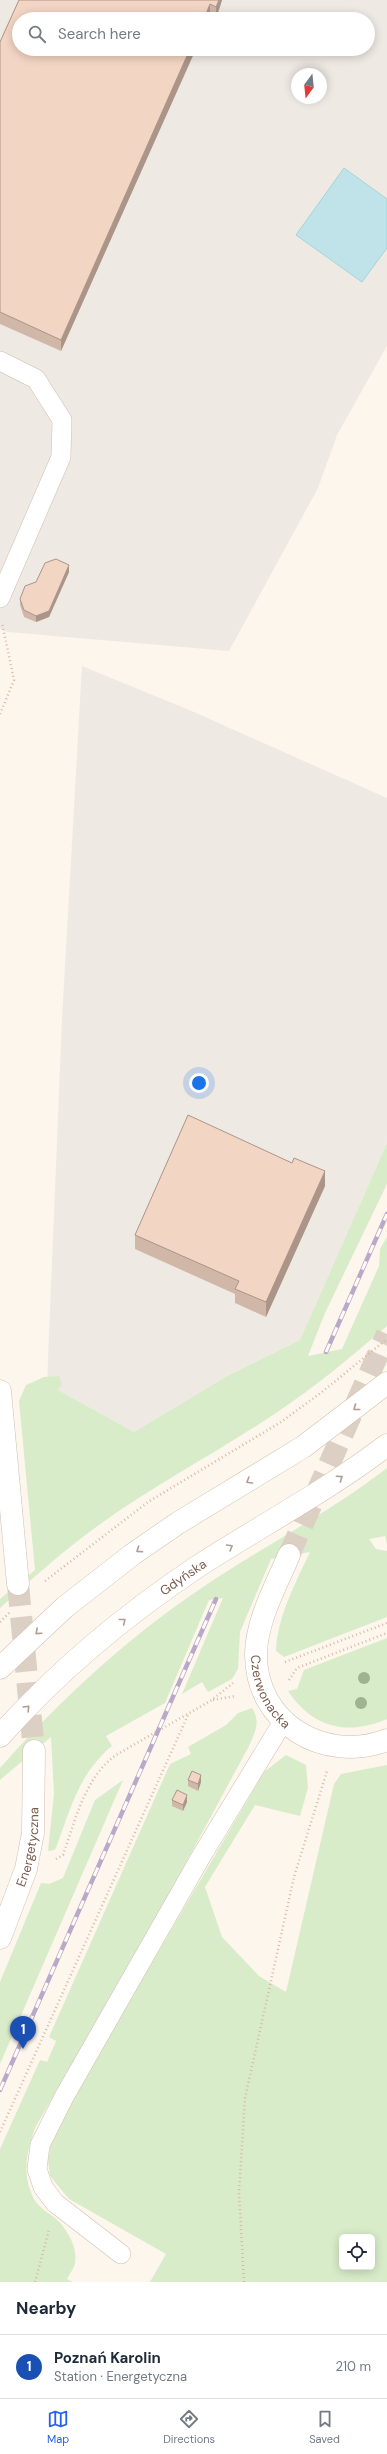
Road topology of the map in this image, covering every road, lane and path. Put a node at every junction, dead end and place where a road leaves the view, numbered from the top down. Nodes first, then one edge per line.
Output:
1 (0, 361) edge
2 (0, 598) edge
3 (2, 621) dead end
4 (0, 714) edge
5 (387, 1339) edge
6 (387, 1383) edge
7 (0, 1391) edge
8 (387, 1445) edge
9 (289, 1555) tunnel mouth
10 (18, 1584) tunnel mouth
11 (41, 1584) dead end
12 (14, 1608) dead end
13 (0, 1622) edge
14 (387, 1623) edge
15 (387, 1633) edge
16 (277, 1665) dead end
17 (0, 1668) edge
18 (240, 1680) dead end
19 (283, 1683) dead end
20 (239, 1697) dead end
21 (212, 1700) junction
22 (188, 1714) junction
23 (284, 1720) junction
24 (0, 1736) edge
25 (387, 1740) edge
26 (334, 1747) junction
27 (34, 1751) tunnel mouth
28 (26, 1869) junction
29 (0, 1938) edge
30 (0, 2132) edge
31 (54, 2204) junction
32 (120, 2254) dead end
33 (35, 2282) edge
34 (244, 2282) edge

1 - 2 lane
3 - 4 path
5 - 11 path
6 -> 17 main road
7 - 10 main road
24 -> 8 main road, Gdyńska
9 - 23 main road, Czerwonacka
12 - 13 path
14 - 16 path
15 - 19 path
18 - 21 path
20 - 21 path
21 - 22 path
22 - 28 path
22 - 30 path
23 - 26 main road, Czerwonacka
23 - 31 lane
25 - 26 main road, Czerwonacka
26 - 34 path
27 - 28 main road, Energetyczna
28 - 29 main road, Energetyczna
31 - 32 lane
31 - 33 path

